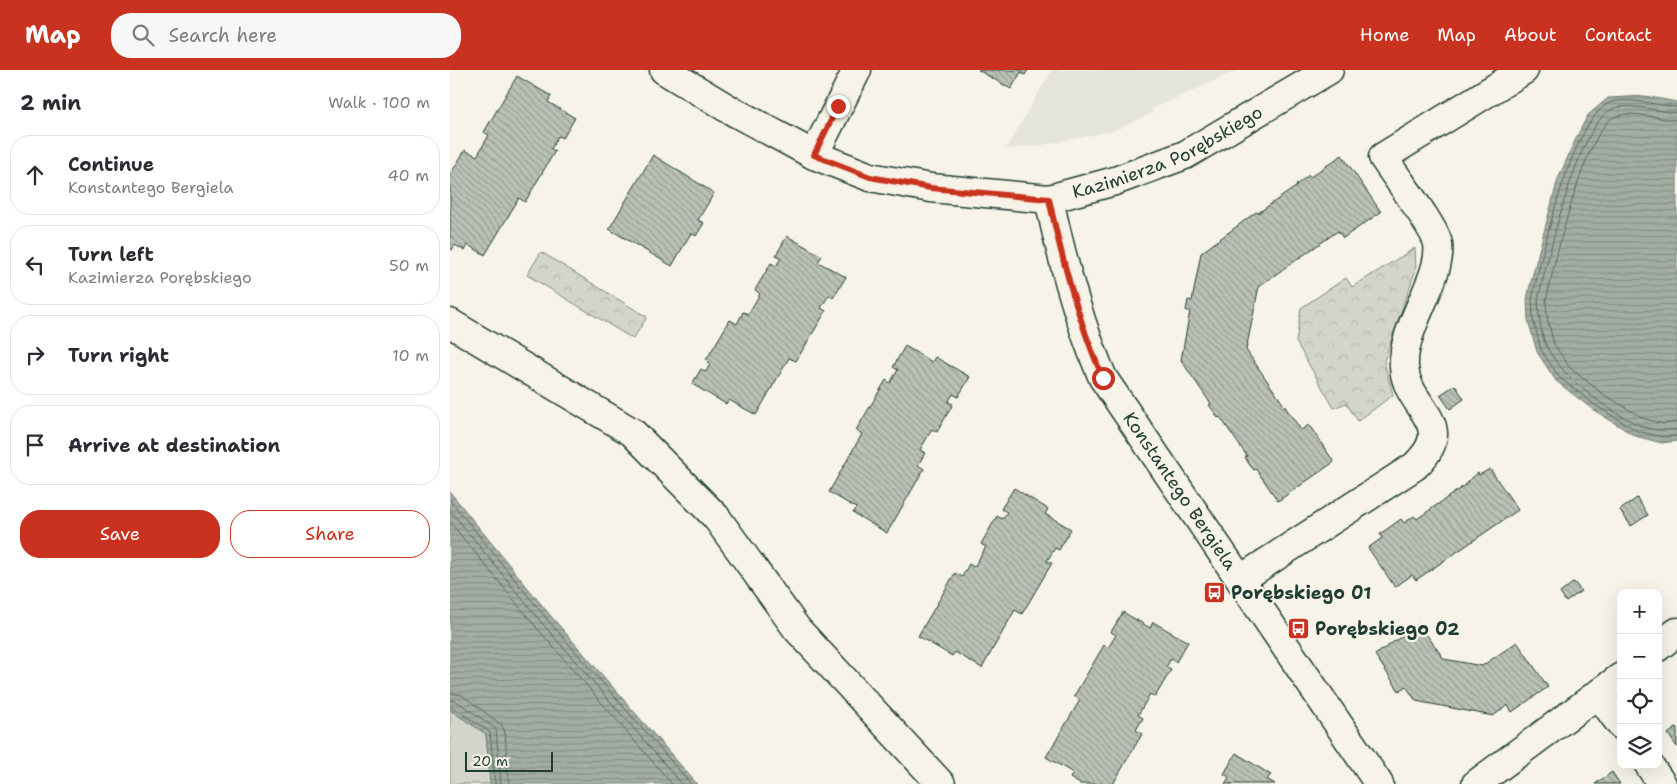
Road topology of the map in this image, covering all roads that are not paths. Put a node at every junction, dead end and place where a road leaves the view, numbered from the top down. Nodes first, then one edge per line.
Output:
1 (664, 70) edge
2 (857, 70) edge
3 (1328, 70) edge
4 (1524, 70) edge
5 (814, 155) junction
6 (1049, 199) junction
7 (450, 323) edge
8 (1241, 579) junction
9 (1677, 632) edge
10 (1662, 644) edge
11 (1619, 679) edge
12 (1599, 695) junction
13 (1620, 724) edge
14 (1652, 769) edge
15 (941, 784) edge
16 (1379, 784) edge
17 (1476, 784) edge
18 (1662, 784) edge

1 - 5 street, Kazimierza Porębskiego
2 - 5 street
3 - 6 street, Kazimierza Porębskiego
4 - 8 street
5 - 6 street, Kazimierza Porębskiego
6 - 8 street, Konstantego Bergiela
7 - 15 street
8 - 16 street, Konstantego Bergiela
9 - 10 street
11 - 12 street
12 - 13 street
12 - 17 street
14 - 18 street

